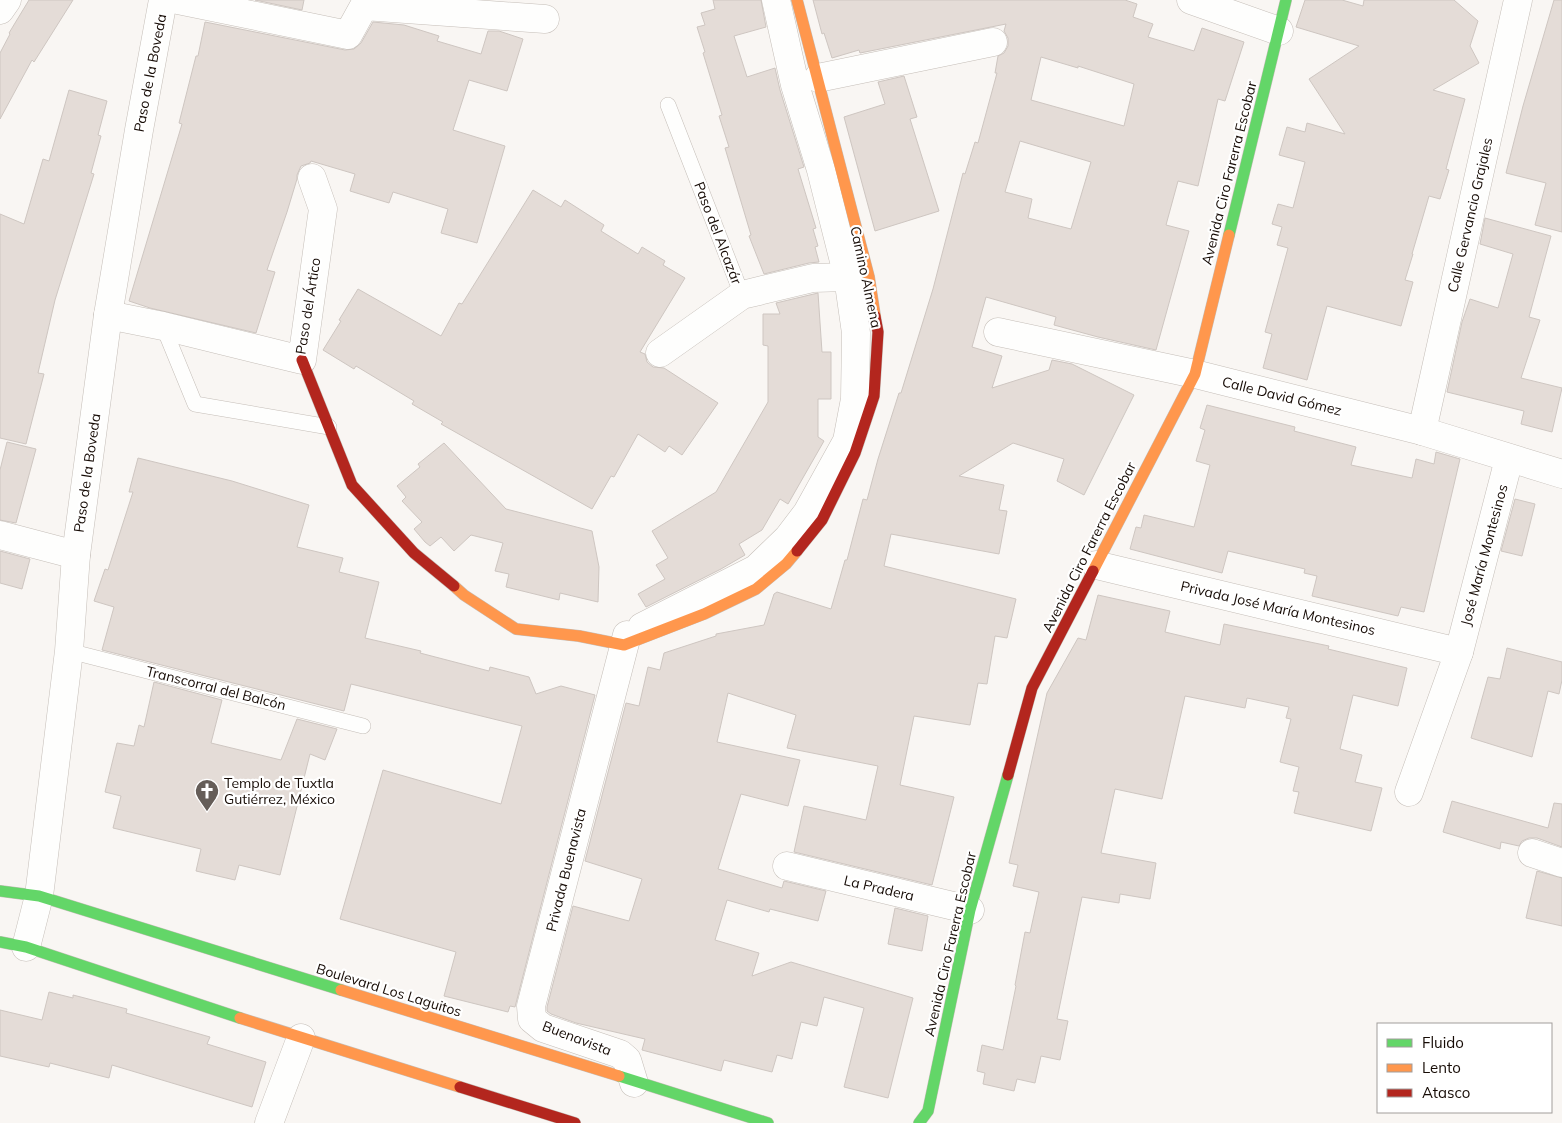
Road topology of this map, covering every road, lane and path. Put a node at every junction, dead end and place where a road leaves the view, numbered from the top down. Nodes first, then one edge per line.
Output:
1 (7, 0) edge
2 (163, 0) edge
3 (178, 0) edge
4 (776, 0) edge
5 (797, 0) edge
6 (1191, 0) edge
7 (1286, 0) edge
8 (1518, 0) edge
9 (536, 9) edge
10 (0, 10) edge
11 (1279, 31) junction
12 (993, 42) dead end
13 (818, 78) junction
14 (668, 106) dead end
15 (312, 178) dead end
16 (848, 277) junction
17 (742, 295) junction
18 (108, 315) junction
19 (164, 326) junction
20 (998, 332) dead end
21 (660, 353) dead end
22 (302, 360) junction
23 (1194, 374) junction
24 (329, 427) junction
25 (1422, 431) junction
26 (1509, 459) junction
27 (1562, 474) edge
28 (0, 535) edge
29 (76, 555) junction
30 (1096, 565) junction
31 (579, 636) joint
32 (625, 640) junction
33 (69, 651) junction
34 (1459, 652) junction
35 (364, 726) dead end
36 (1409, 792) dead end
37 (1532, 853) dead end
38 (1562, 863) edge
39 (787, 866) dead end
40 (0, 890) edge
41 (39, 896) junction
42 (970, 910) junction
43 (0, 942) edge
44 (26, 947) junction
45 (532, 1019) joint
46 (301, 1038) junction
47 (634, 1083) junction
48 (928, 1111) junction
49 (269, 1123) edge
50 (575, 1123) edge
51 (768, 1123) edge
52 (919, 1123) edge
53 (932, 1123) edge

1 - 10 street
2 - 18 street, Paso de la Boveda
3 - 9 street
4 - 16 street, Camino Almena
5 - 13 street, Camino Almena
6 - 11 street
7 - 11 street, Avenida Ciro Farerra Escobar
8 - 25 street, Calle Gervancio Grajales
11 - 23 street, Avenida Ciro Farerra Escobar
12 - 13 street
13 - 32 street, Camino Almena
14 - 17 lane, Paso del Alcazár
15 - 22 street, Paso del Ártico
16 - 17 street
16 - 32 street, Camino Almena
17 - 21 street, Paso del Alcazár
18 - 19 street, Paso del Ártico
18 - 29 street, Paso de la Boveda
19 - 22 street, Paso del Ártico
19 - 24 lane
20 - 23 street, Calle David Gómez
22 - 24 street
23 - 25 street, Calle David Gómez
23 - 30 street, Avenida Ciro Farerra Escobar
24 - 31 street
25 - 26 street, Calle David Gómez
26 - 27 street, Calle David Gómez
26 - 34 street, José María Montesinos
28 - 29 street
29 - 33 street, Paso de la Boveda
30 - 34 street, Privada José María Montesinos
30 - 42 street, Avenida Ciro Farerra Escobar
31 - 32 street
32 - 45 street, Privada Buenavista
33 - 35 lane, Transcorral del Balcón
33 - 41 street, Paso de la Boveda
34 - 36 street, José María Montesinos
37 - 38 street
39 - 42 street, La Pradera
40 - 41 street, Boulevard Los Laguitos
41 - 44 street, Paso de la Boveda
41 - 47 street, Boulevard Los Laguitos
42 - 48 street, Avenida Ciro Farerra Escobar
43 - 44 street
44 - 46 street
45 - 47 street, Buenavista
46 - 49 street
46 - 50 street
47 - 51 street, Boulevard Los Laguitos
48 - 52 street, Avenida Ciro Farerra Escobar
48 - 53 street

